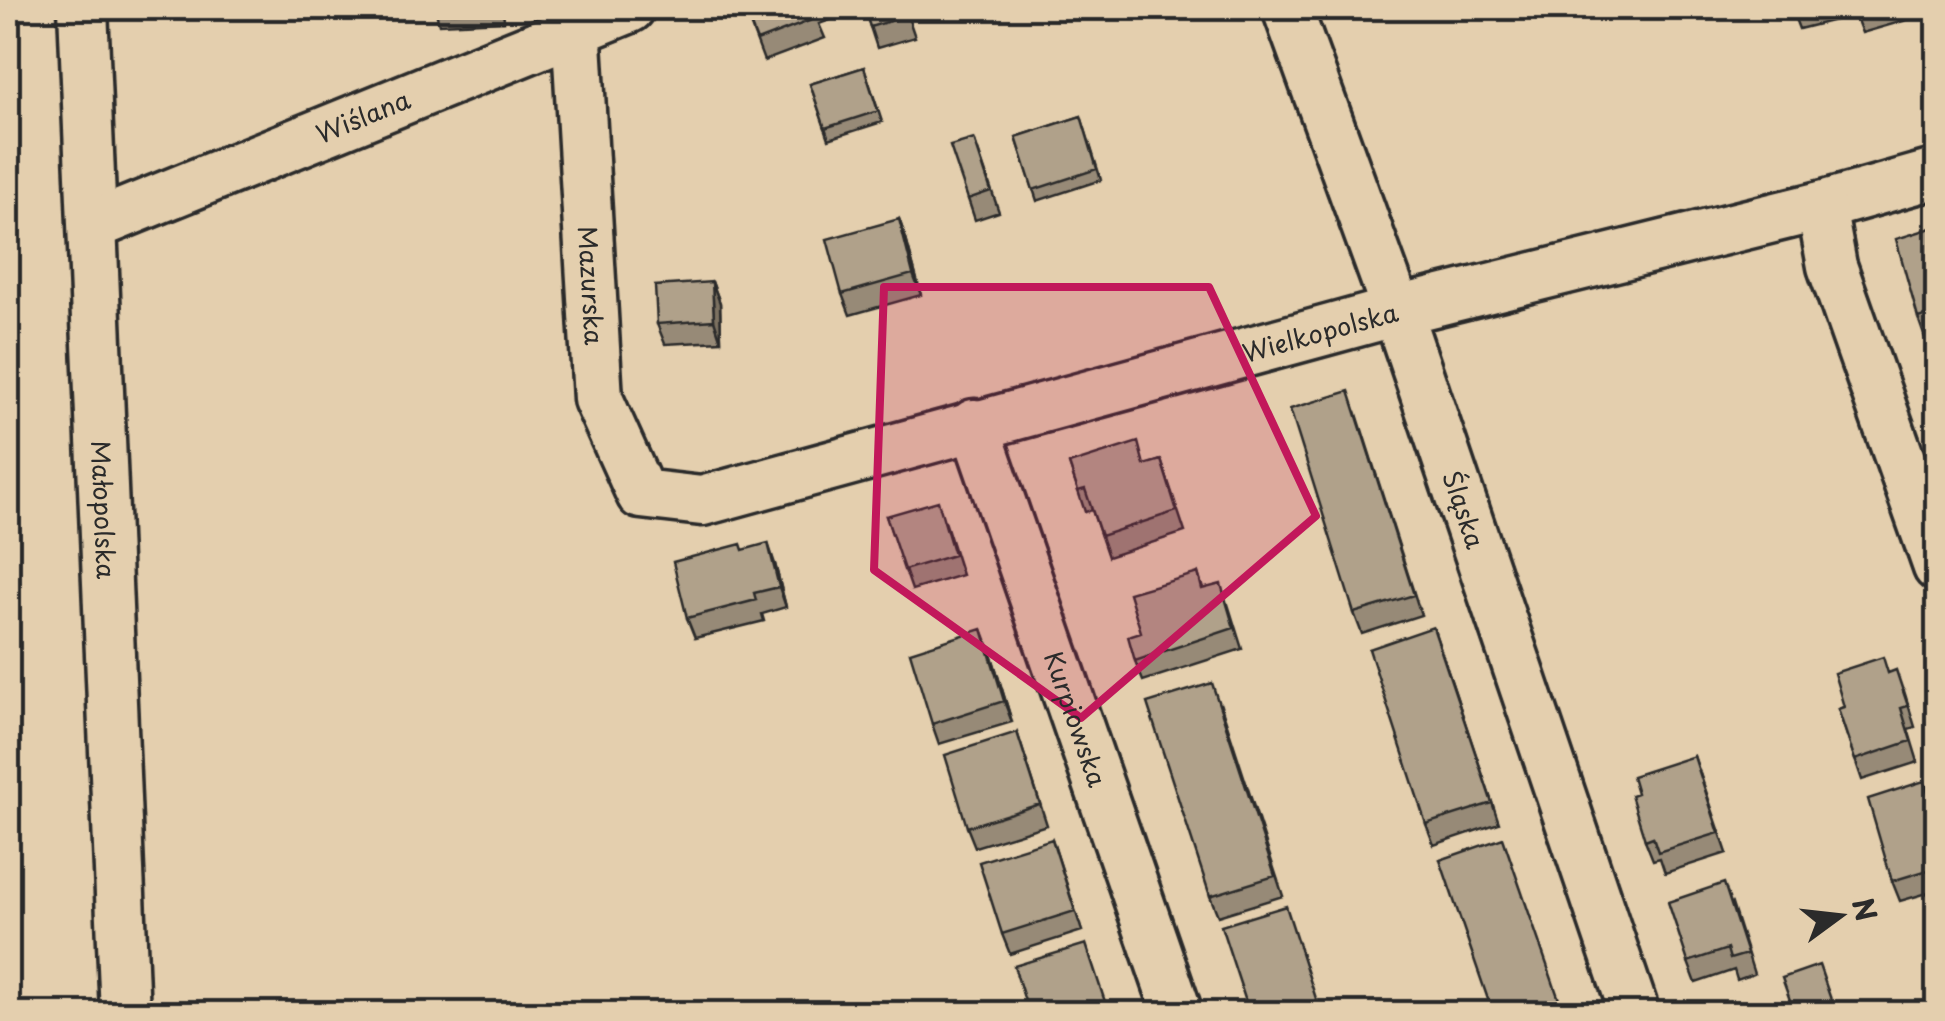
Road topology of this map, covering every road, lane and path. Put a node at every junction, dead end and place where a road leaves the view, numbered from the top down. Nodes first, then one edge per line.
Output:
1 (83, 8) edge
2 (630, 8) edge
3 (1287, 8) edge
4 (576, 19) edge
5 (1938, 173) edge
6 (1821, 206) junction
7 (94, 225) junction
8 (1397, 311) junction
9 (974, 424) junction
10 (702, 501) joint
11 (1938, 567) edge
12 (125, 1014) edge
13 (1178, 1014) edge
14 (1635, 1014) edge

1 - 7 street, Małopolska
2 - 4 street, Wiślana
3 - 8 street, Śląska
4 - 7 street, Wiślana
4 - 10 street, Mazurska
5 - 6 street, Wielkopolska
6 - 8 street, Wielkopolska
6 - 11 street
7 - 12 street, Małopolska
8 - 9 street, Wielkopolska
8 - 14 street, Śląska
9 - 10 street, Wielkopolska
9 - 13 street, Kurpiowska

